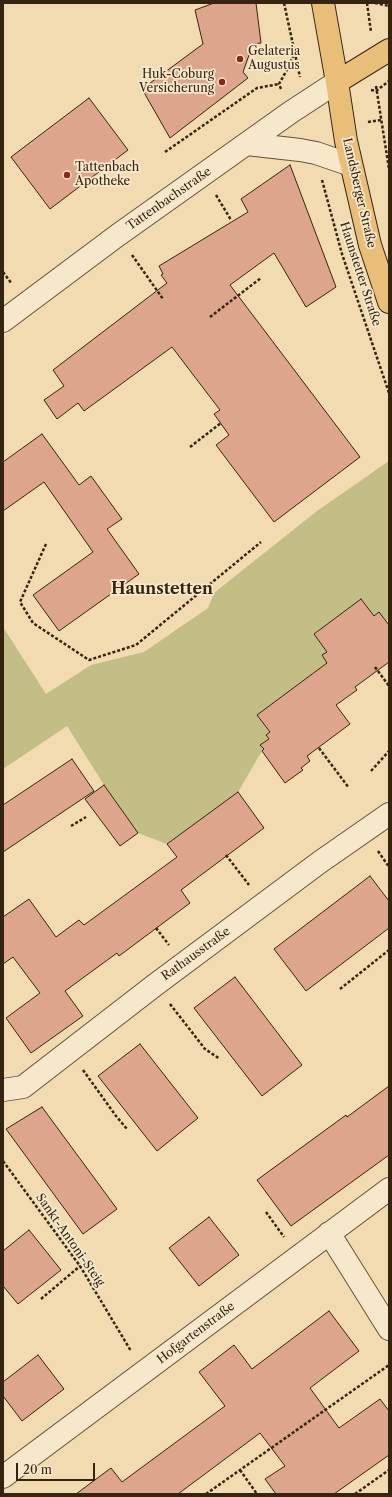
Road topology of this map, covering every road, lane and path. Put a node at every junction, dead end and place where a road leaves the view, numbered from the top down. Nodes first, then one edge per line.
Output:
1 (284, 3) edge
2 (323, 3) edge
3 (375, 3) edge
4 (389, 6) edge
5 (389, 50) edge
6 (294, 52) dead end
7 (337, 82) junction
8 (279, 84) dead end
9 (247, 144) junction
10 (166, 152) dead end
11 (352, 165) junction
12 (203, 175) junction
13 (322, 183) dead end
14 (231, 220) dead end
15 (118, 235) junction
16 (261, 278) dead end
17 (385, 279) edge
18 (163, 299) dead end
19 (389, 302) edge
20 (210, 317) dead end
21 (3, 321) edge
22 (389, 393) edge
23 (220, 423) dead end
24 (190, 447) dead end
25 (261, 542) dead end
26 (46, 544) dead end
27 (375, 667) dead end
28 (389, 686) edge
29 (319, 748) dead end
30 (389, 751) edge
31 (371, 771) dead end
32 (349, 788) dead end
33 (389, 814) edge
34 (86, 817) dead end
35 (71, 826) dead end
36 (226, 856) dead end
37 (263, 904) junction
38 (389, 950) edge
39 (155, 985) junction
40 (340, 989) dead end
41 (70, 1052) junction
42 (220, 1059) dead end
43 (3, 1090) edge
44 (127, 1129) dead end
45 (3, 1161) edge
46 (389, 1189) edge
47 (266, 1212) dead end
48 (329, 1233) junction
49 (298, 1256) junction
50 (80, 1266) junction
51 (41, 1299) dead end
52 (389, 1329) edge
53 (389, 1365) edge
54 (143, 1372) junction
55 (240, 1470) junction
56 (389, 1470) edge
57 (3, 1477) edge
58 (206, 1494) edge
59 (257, 1494) edge
60 (355, 1494) edge

1 - 6 path
2 - 7 main road, Landsberger Straße
3 - 4 path
5 - 7 main road
7 - 9 street, Tattenbachstraße
7 - 11 main road, Landsberger Straße
8 - 10 path
9 - 11 street
9 - 12 street, Tattenbachstraße
11 - 17 main road, Landsberger Straße
12 - 14 path
12 - 15 street, Tattenbachstraße
13 - 22 path, Haunstetter Straße
15 - 18 path
15 - 21 street, Tattenbachstraße
16 - 20 path
17 - 19 main road, Landsberger Straße
23 - 24 path
25 - 26 path
27 - 28 path
29 - 32 path
30 - 31 path
33 - 37 street, Rathausstraße
34 - 35 path
36 - 37 path
37 - 39 street, Rathausstraße
38 - 40 path
39 - 41 street, Rathausstraße
39 - 42 path
41 - 43 street, Rathausstraße
41 - 44 path
45 - 50 path, Sankt-Antoni-Steig
46 - 48 street, Hofgartenstraße
47 - 49 path
48 - 49 street, Hofgartenstraße
48 - 52 street
49 - 54 street, Hofgartenstraße
50 - 51 path
50 - 54 path, Sankt-Antoni-Steig
53 - 55 path
54 - 57 street, Hofgartenstraße
55 - 58 path
55 - 59 path
56 - 60 path

